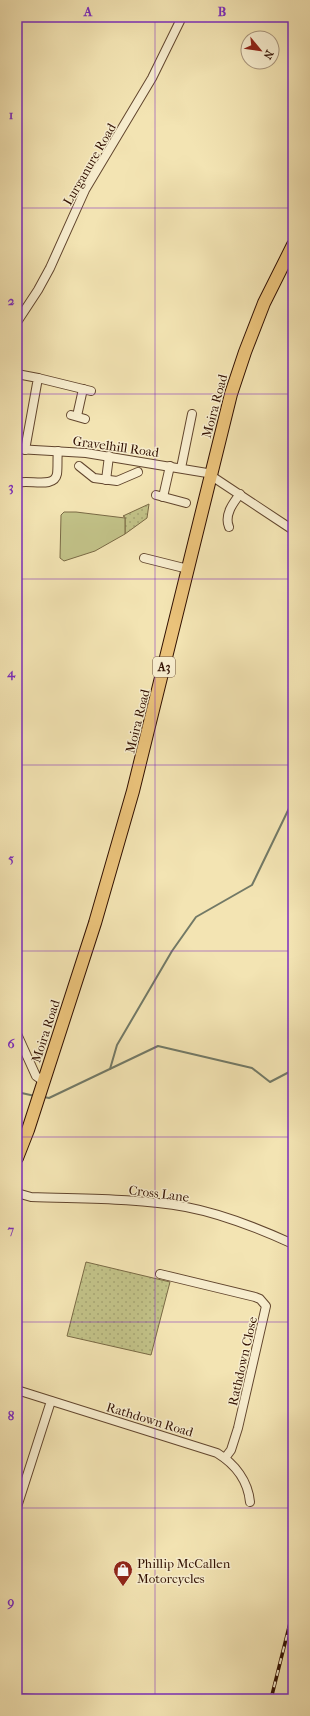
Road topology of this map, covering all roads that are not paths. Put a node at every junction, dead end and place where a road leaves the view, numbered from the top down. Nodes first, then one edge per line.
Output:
1 (182, 17) edge
2 (293, 245) edge
3 (17, 322) edge
4 (17, 374) edge
5 (38, 378) junction
6 (189, 418) dead end
7 (85, 419) dead end
8 (21, 450) edge
9 (58, 451) junction
10 (109, 456) junction
11 (79, 466) dead end
12 (170, 466) junction
13 (181, 468) junction
14 (138, 472) dead end
15 (211, 475) junction
16 (106, 480) junction
17 (17, 483) edge
18 (240, 494) junction
19 (186, 503) dead end
20 (229, 527) dead end
21 (293, 530) edge
22 (144, 558) dead end
23 (188, 569) junction
24 (17, 1034) edge
25 (40, 1091) junction
26 (17, 1158) edge
27 (17, 1194) edge
28 (293, 1244) edge
29 (160, 1274) dead end
30 (17, 1390) edge
31 (51, 1401) junction
32 (225, 1458) junction
33 (250, 1502) dead end
34 (17, 1507) edge
35 (17, 1698) edge
36 (36, 1699) edge

1 - 3 street, Lurganure Road
2 - 15 highway, Moira Road / A3
4 - 5 street
5 - 7 street
5 - 8 street
6 - 13 street
8 - 9 street, Gravelhill Road
9 - 10 street, Gravelhill Road
9 - 17 street
10 - 12 street, Gravelhill Road
10 - 16 street
11 - 16 street
12 - 13 street, Gravelhill Road
12 - 19 street
13 - 15 street, Gravelhill Road
14 - 16 street
15 - 18 street
15 - 23 highway, Moira Road / A3
18 - 20 street
18 - 21 street
22 - 23 street
23 - 25 highway, Moira Road / A3
24 - 25 street
25 - 26 highway, Moira Road / A3
27 - 28 street, Cross Lane
29 - 32 street, Rathdown Close
30 - 31 street, Rathdown Road
31 - 32 street, Rathdown Road
31 - 34 street
32 - 33 street, Rathdown Road
35 - 36 street

